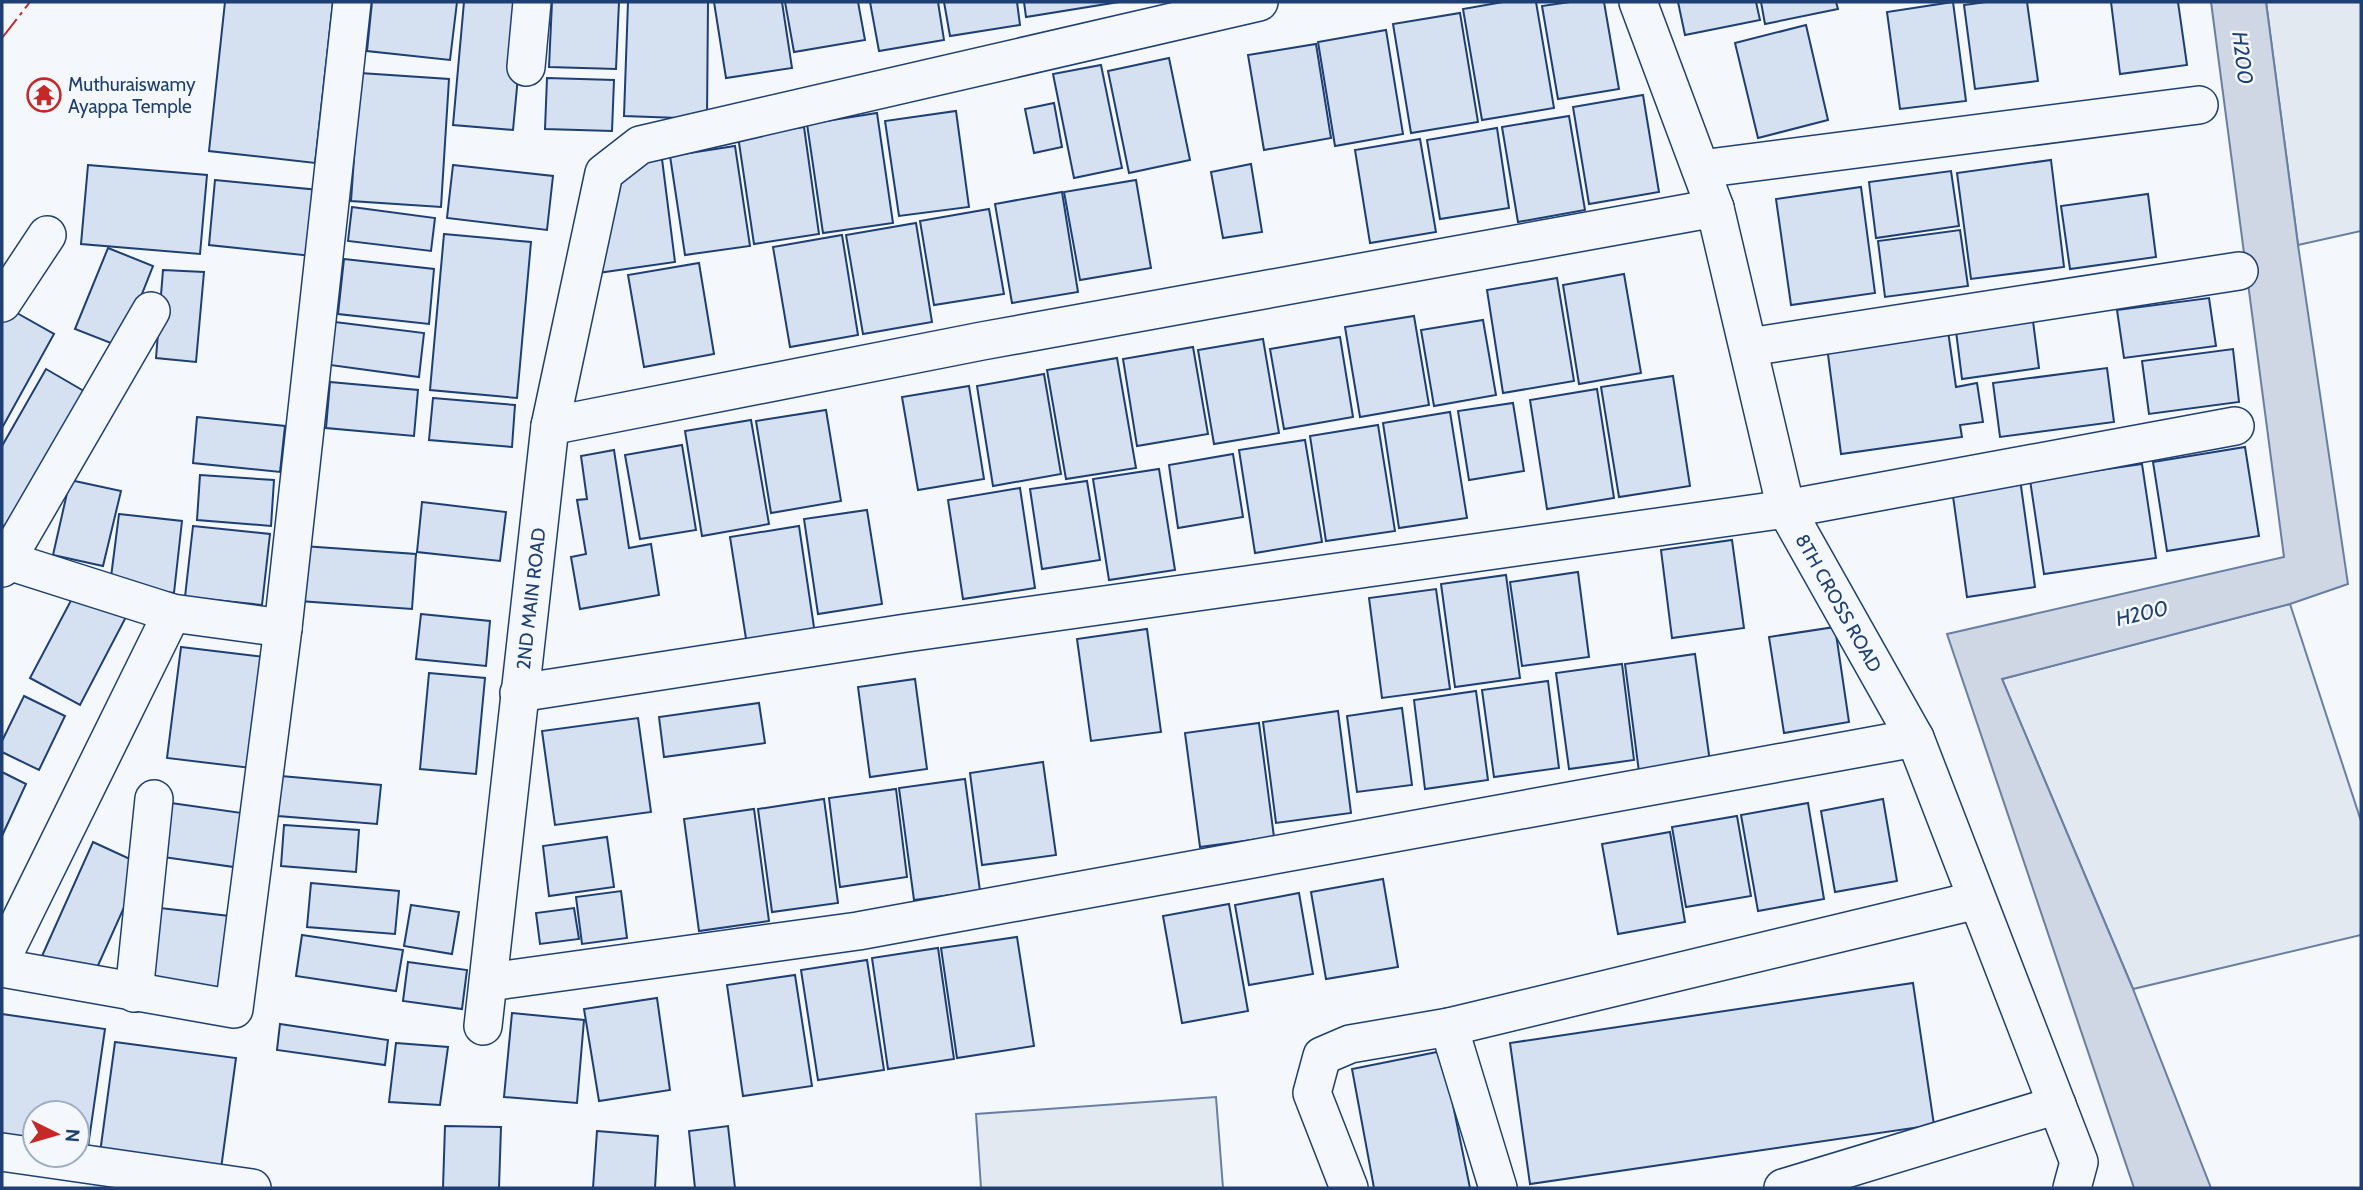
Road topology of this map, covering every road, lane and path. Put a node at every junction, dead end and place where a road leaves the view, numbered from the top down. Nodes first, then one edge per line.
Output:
1 (352, 2) edge
2 (532, 2) edge
3 (1259, 2) edge
4 (1638, 2) edge
5 (526, 67) dead end
6 (2199, 105) dead end
7 (1701, 169) junction
8 (1715, 208) junction
9 (47, 235) dead end
10 (2239, 271) dead end
11 (2, 303) edge
12 (150, 312) dead end
13 (1749, 347) junction
14 (550, 426) junction
15 (2235, 426) dead end
16 (1786, 509) junction
17 (3, 563) edge
18 (172, 613) junction
19 (283, 628) junction
20 (519, 693) junction
21 (1915, 737) junction
22 (154, 799) dead end
23 (1977, 900) junction
24 (2, 958) edge
25 (2, 968) edge
26 (489, 982) junction
27 (134, 993) junction
28 (483, 1026) dead end
29 (1449, 1027) junction
30 (2057, 1105) junction
31 (2, 1152) edge
32 (252, 1188) edge
33 (1349, 1188) edge
34 (1498, 1188) edge
35 (1783, 1188) edge
36 (2072, 1188) edge

1 - 19 street
2 - 5 street
3 - 14 street, 2ND MAIN ROAD
4 - 7 street, 8TH CROSS ROAD
6 - 7 street
7 - 8 street, 8TH CROSS ROAD
8 - 13 street, 8TH CROSS ROAD
8 - 14 street
9 - 11 street
10 - 13 street
12 - 17 street
13 - 16 street, 8TH CROSS ROAD
14 - 20 street, 2ND MAIN ROAD
15 - 16 street
16 - 20 street
16 - 21 street, 8TH CROSS ROAD
17 - 18 street
18 - 19 street
18 - 24 street
19 - 27 street
20 - 26 street, 2ND MAIN ROAD
21 - 23 street, 8TH CROSS ROAD
21 - 26 street
22 - 27 street
23 - 29 street
23 - 30 street, 8TH CROSS ROAD
25 - 27 street
26 - 28 street, 2ND MAIN ROAD
29 - 33 street
29 - 34 street
30 - 35 street
30 - 36 street, 8TH CROSS ROAD
31 - 32 street

